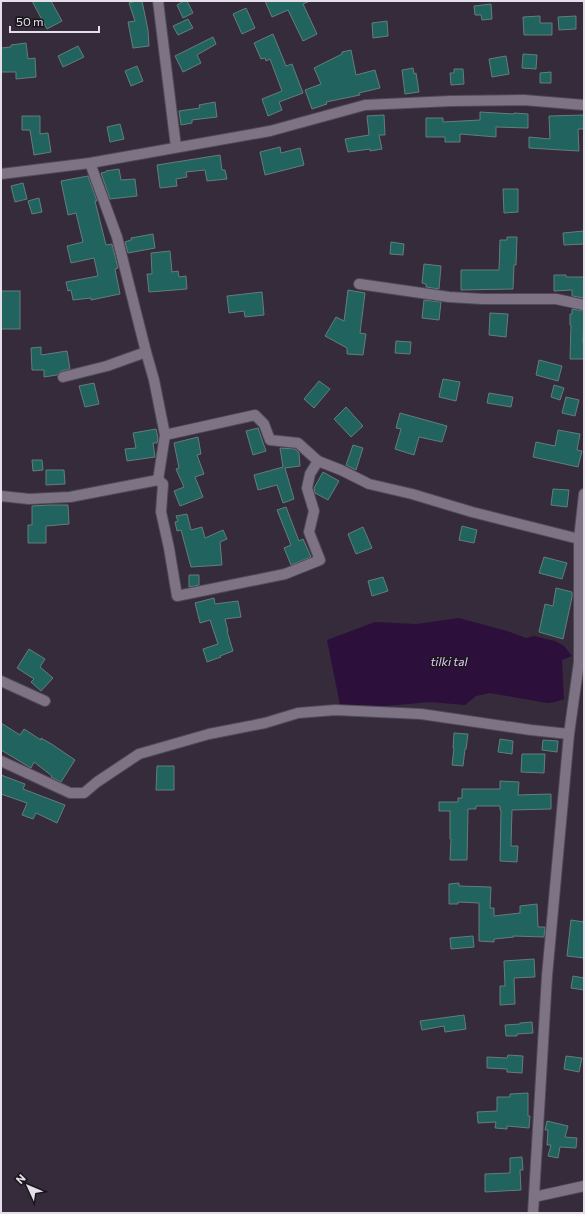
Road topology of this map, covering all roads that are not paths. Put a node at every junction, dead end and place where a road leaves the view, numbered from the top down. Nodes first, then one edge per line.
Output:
1 (158, 1) edge
2 (584, 105) edge
3 (176, 148) junction
4 (90, 163) junction
5 (1, 174) edge
6 (358, 284) dead end
7 (584, 305) edge
8 (146, 352) junction
9 (63, 378) dead end
10 (165, 435) junction
11 (318, 461) junction
12 (158, 480) junction
13 (584, 494) edge
14 (1, 496) edge
15 (579, 539) junction
16 (582, 664) edge
17 (1, 681) edge
18 (45, 701) dead end
19 (569, 734) junction
20 (1, 762) edge
21 (584, 1186) edge
22 (534, 1197) junction
23 (533, 1213) edge

1 - 3 street
2 - 3 street
3 - 4 street
4 - 5 street
4 - 8 street
6 - 7 street
8 - 9 street
8 - 10 street
10 - 11 street
10 - 12 street
11 - 12 street
11 - 15 street
12 - 14 street
13 - 15 street
15 - 16 street
16 - 19 street
17 - 18 street
19 - 20 street
19 - 22 street
21 - 22 street
22 - 23 street

